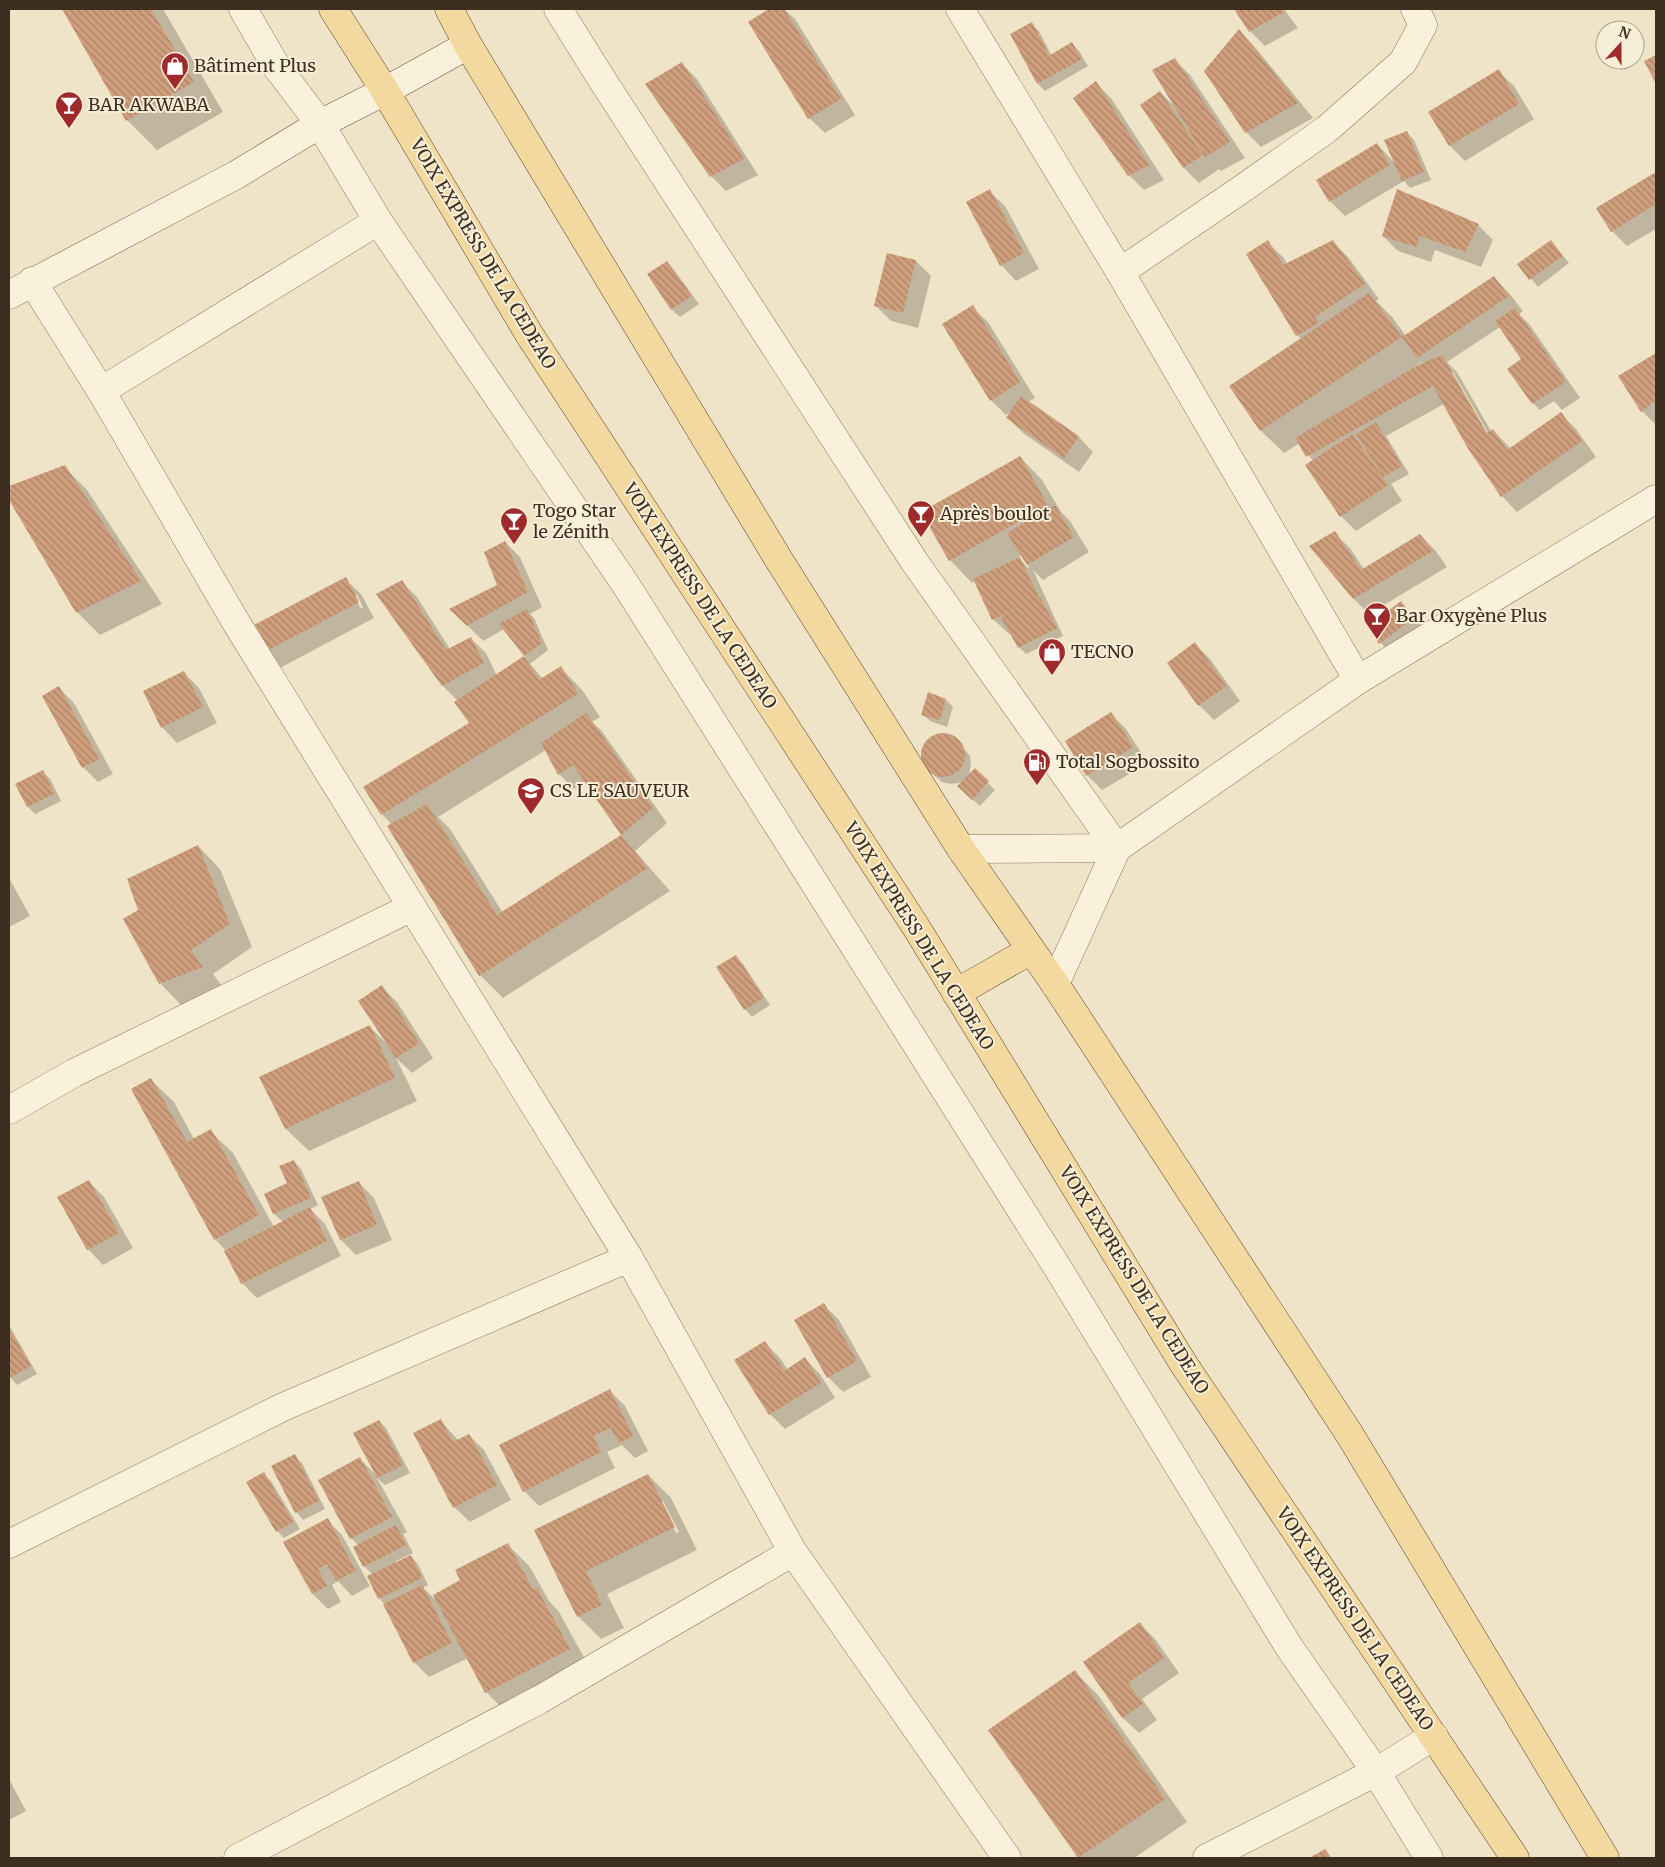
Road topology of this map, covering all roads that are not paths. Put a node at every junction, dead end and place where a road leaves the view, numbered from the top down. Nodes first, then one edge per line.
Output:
1 (243, 9) edge
2 (333, 9) edge
3 (449, 9) edge
4 (558, 9) edge
5 (960, 9) edge
6 (1415, 9) edge
7 (468, 45) junction
8 (385, 92) junction
9 (320, 124) junction
10 (378, 221) junction
11 (1120, 272) junction
12 (20, 288) edge
13 (101, 391) junction
14 (1656, 499) edge
15 (1358, 680) junction
16 (1117, 848) junction
17 (961, 849) junction
18 (412, 907) junction
19 (1031, 950) junction
20 (1054, 984) junction
21 (956, 993) junction
22 (9, 1110) edge
23 (629, 1258) junction
24 (9, 1544) edge
25 (793, 1552) junction
26 (1434, 1736) junction
27 (1376, 1772) junction
28 (238, 1858) edge
29 (1007, 1858) edge
30 (1207, 1858) edge
31 (1429, 1858) edge
32 (1515, 1858) edge
33 (1605, 1858) edge

1 - 9 street
2 - 8 main road, VOIX EXPRESS DE LA CEDEAO
3 - 7 main road
4 - 16 street
5 - 11 street
6 - 11 street
7 - 8 street
7 - 17 main road
8 - 9 street
8 - 21 main road, VOIX EXPRESS DE LA CEDEAO
9 - 10 street
9 - 12 street
10 - 13 street
10 - 27 street
11 - 15 street
12 - 13 street
13 - 18 street
14 - 15 street
15 - 16 street
16 - 17 street
16 - 20 street
17 - 19 main road
18 - 22 street
18 - 23 street
19 - 20 main road
19 - 21 main road
20 - 33 main road
21 - 26 main road, VOIX EXPRESS DE LA CEDEAO
23 - 24 street
23 - 25 street
25 - 28 street
25 - 29 street
26 - 27 street
26 - 32 main road, VOIX EXPRESS DE LA CEDEAO
27 - 30 street
27 - 31 street

